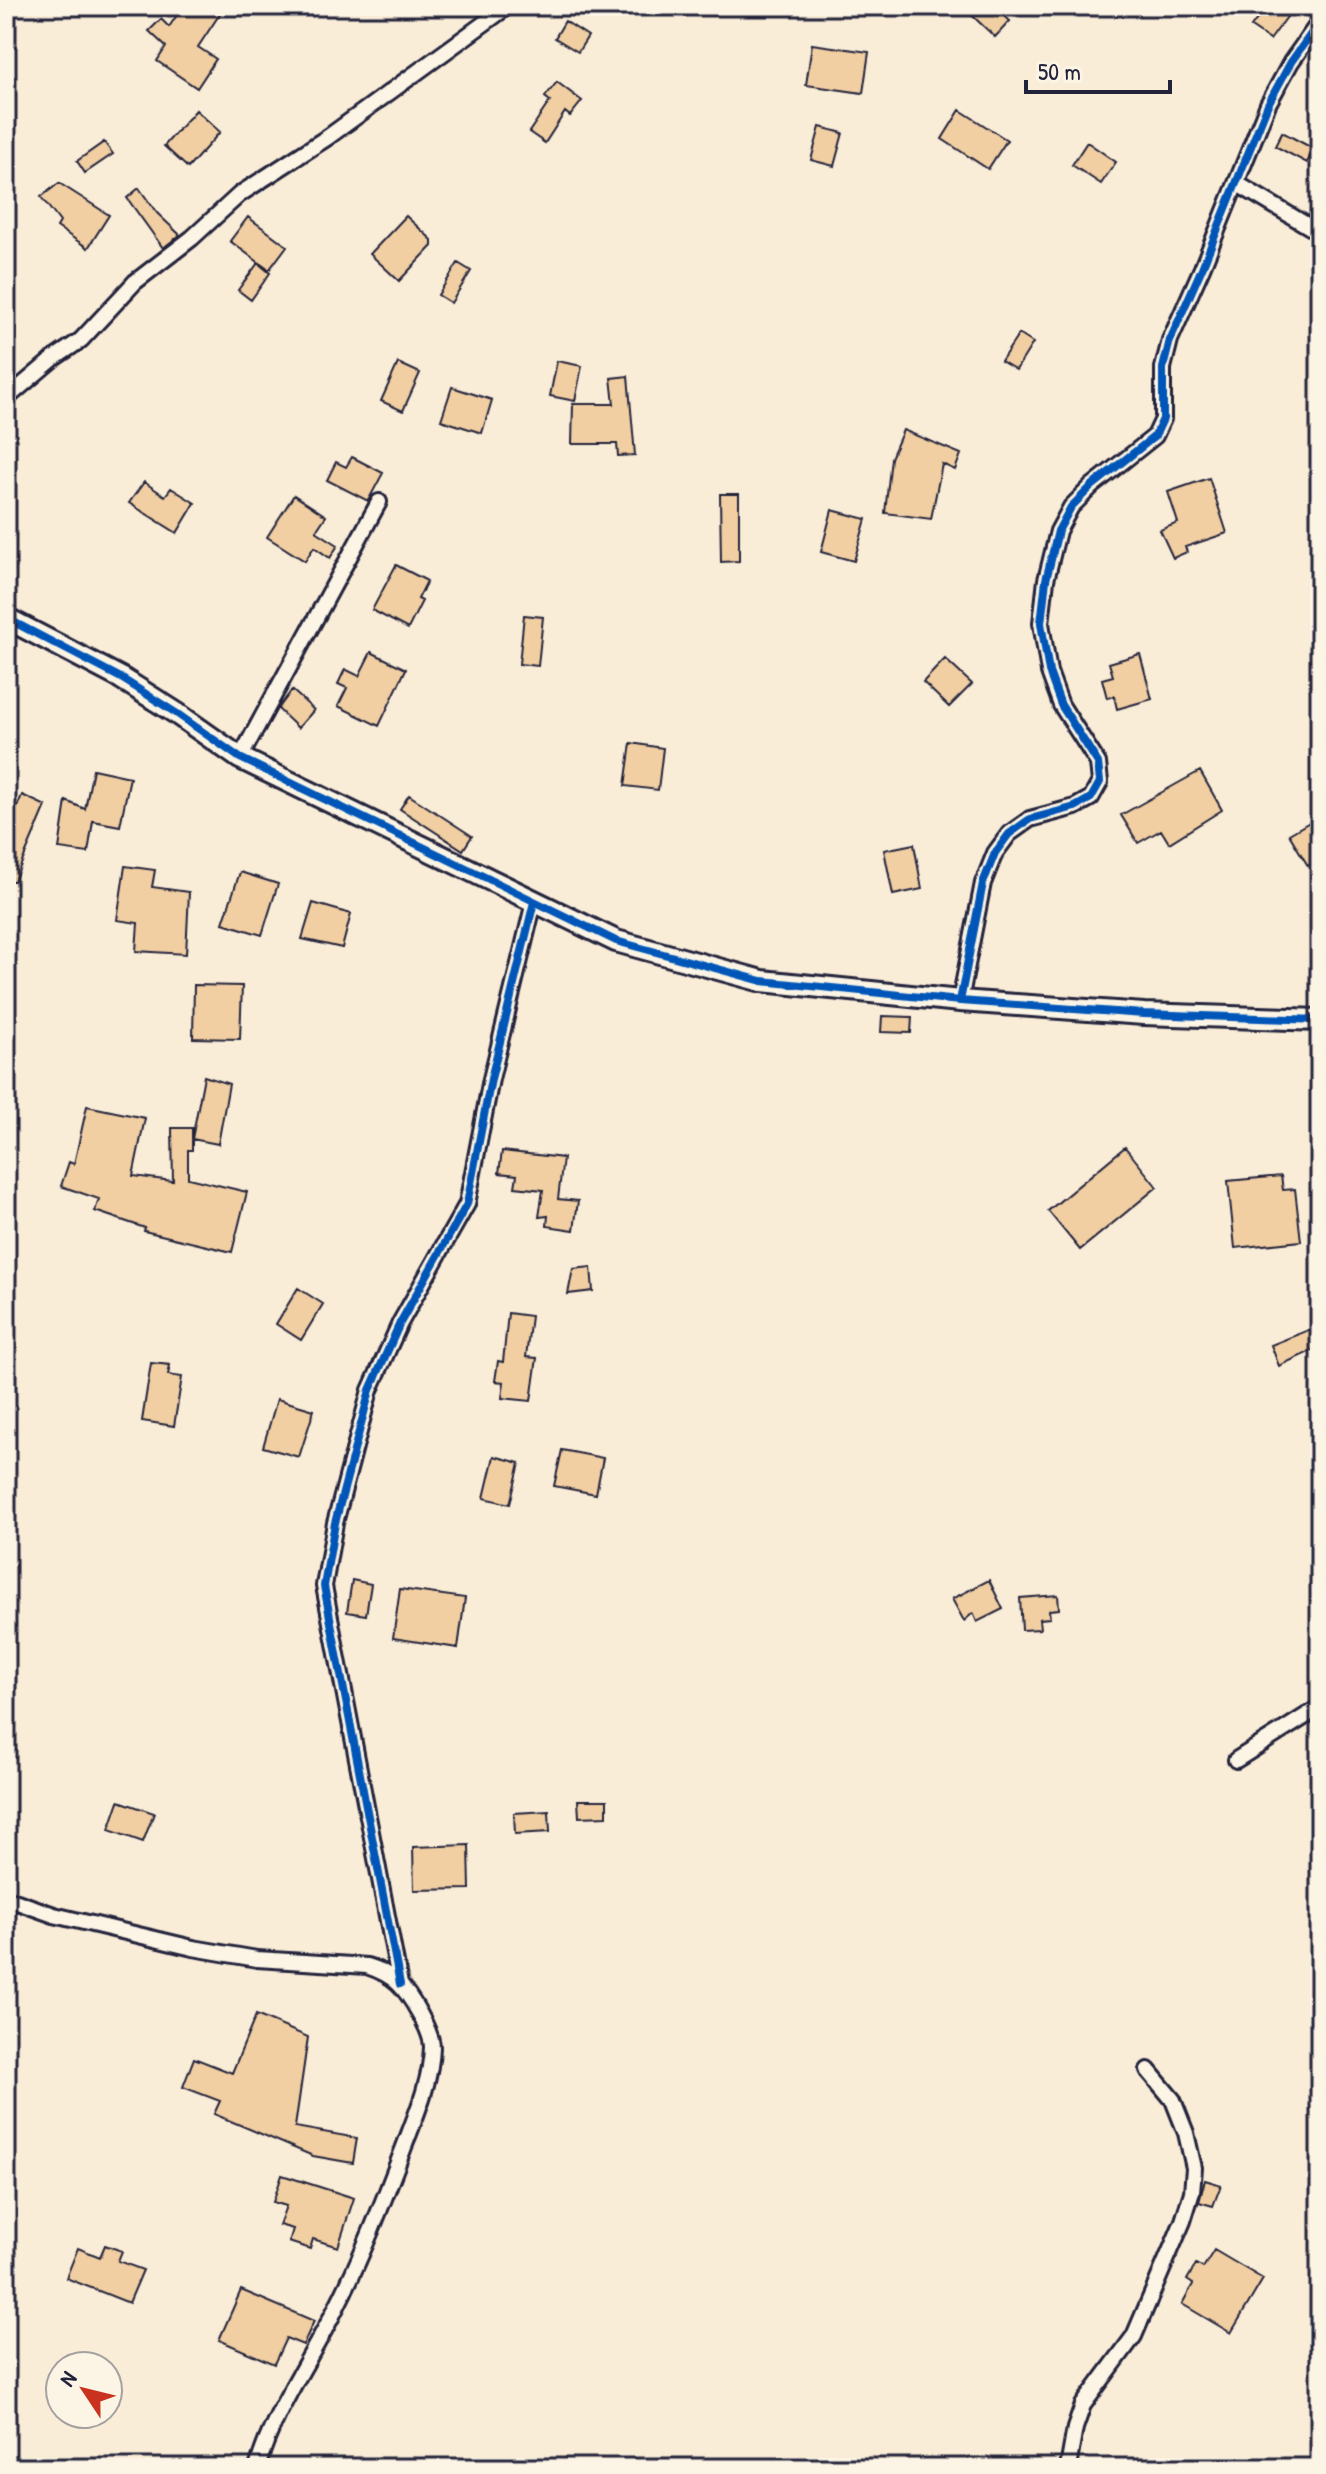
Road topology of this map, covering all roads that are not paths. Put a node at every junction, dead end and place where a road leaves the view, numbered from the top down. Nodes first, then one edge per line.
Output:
1 (508, 6) edge
2 (1320, 21) edge
3 (1236, 183) junction
4 (1320, 233) edge
5 (6, 399) edge
6 (379, 502) dead end
7 (6, 618) edge
8 (240, 758) junction
9 (534, 902) junction
10 (960, 1001) junction
11 (1320, 1020) edge
12 (1320, 1707) edge
13 (1236, 1760) dead end
14 (6, 1898) edge
15 (400, 1984) junction
16 (1148, 2070) dead end
17 (257, 2468) edge
18 (1068, 2468) edge

1 - 5 street
2 - 3 street
3 - 4 street
3 - 10 street
6 - 8 street
7 - 8 street
8 - 9 street
9 - 10 street
9 - 15 street
10 - 11 street
12 - 13 street
14 - 15 street
15 - 17 street
16 - 18 street

